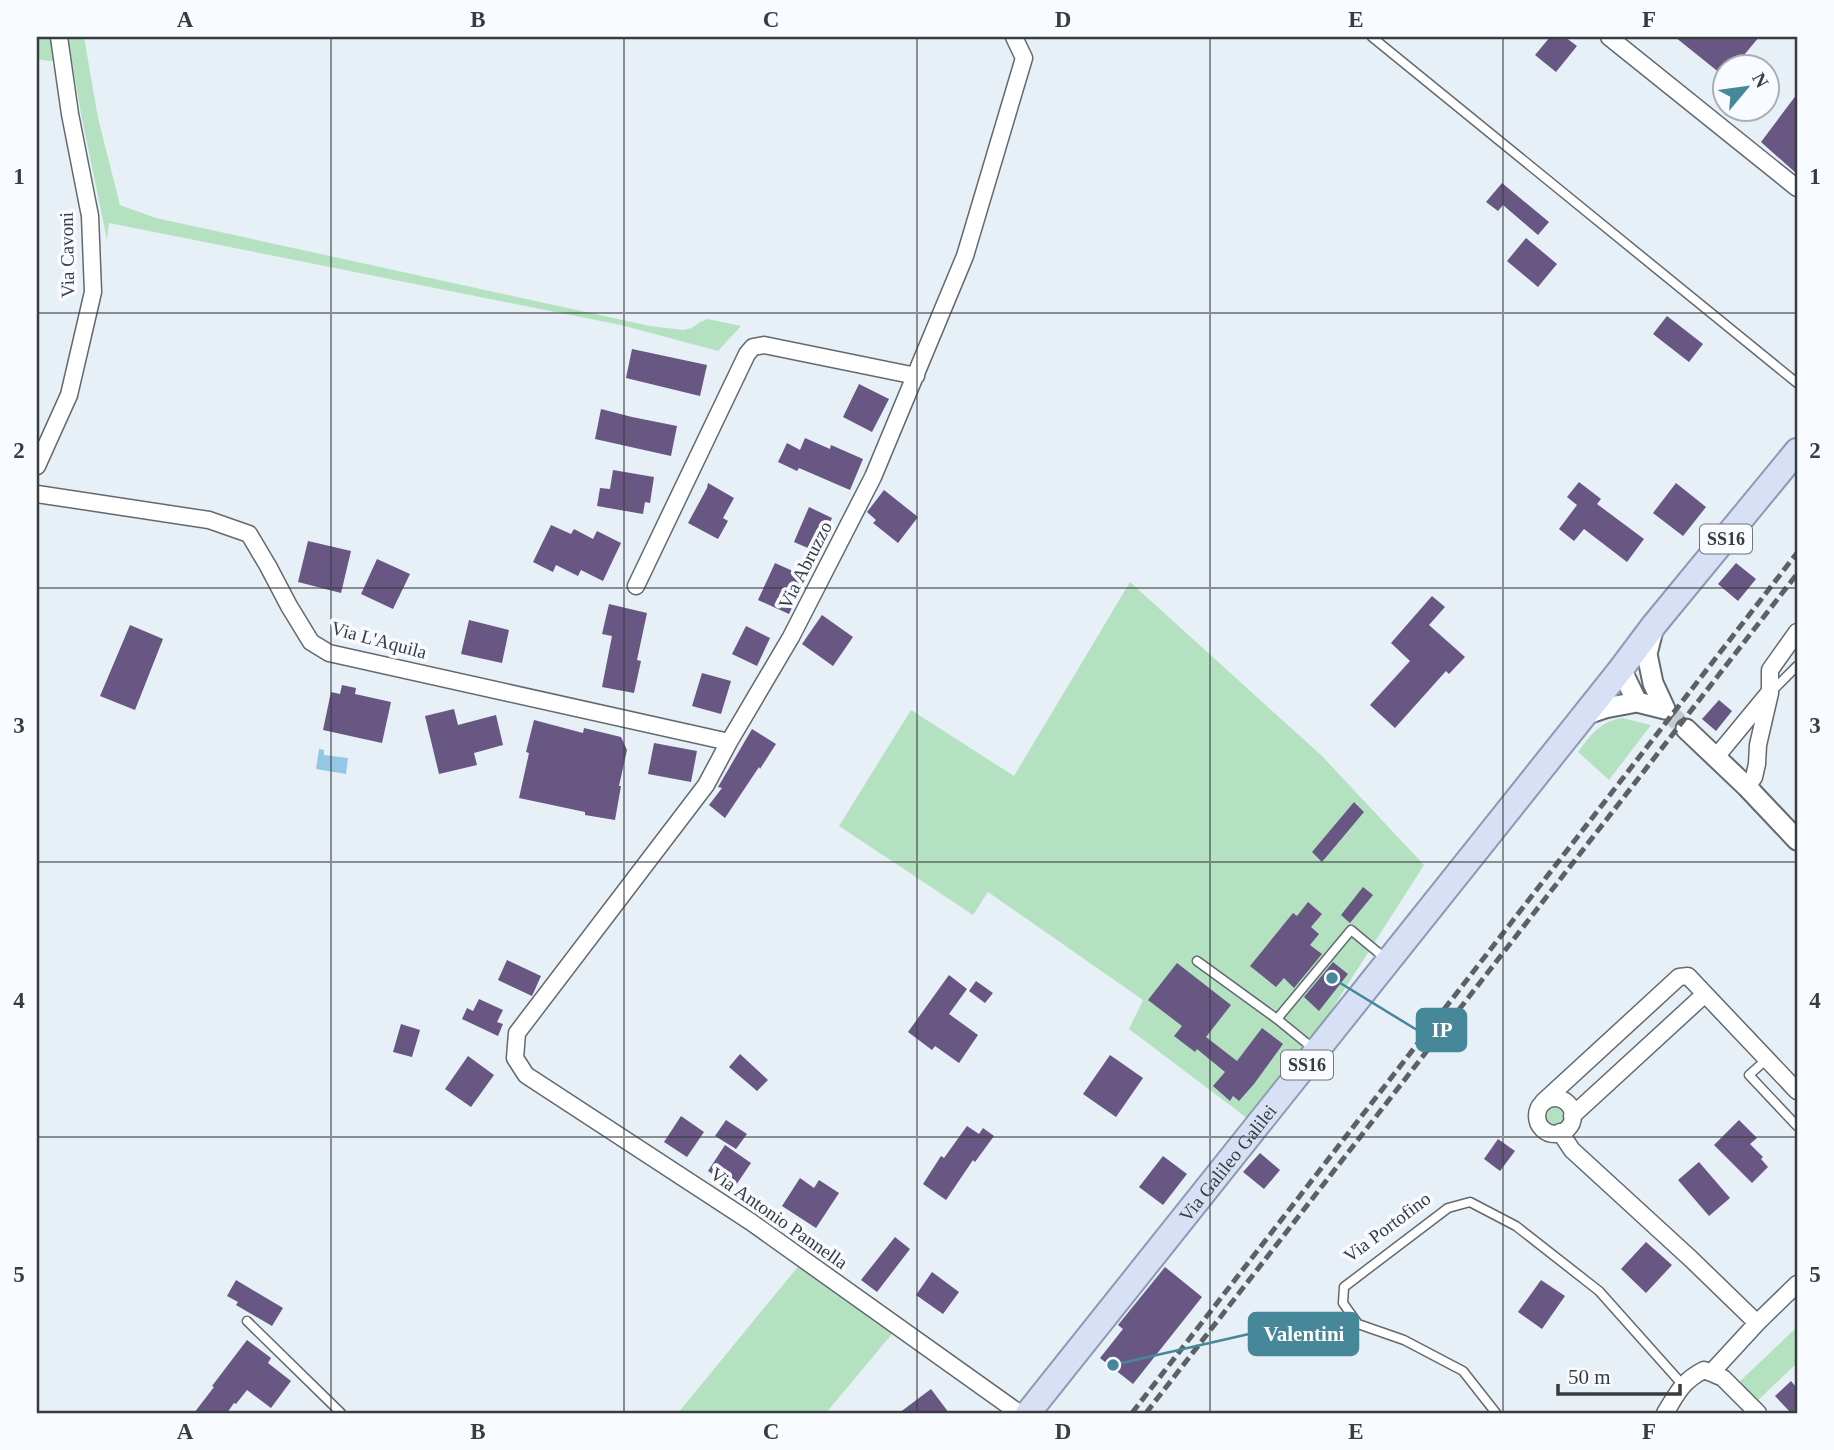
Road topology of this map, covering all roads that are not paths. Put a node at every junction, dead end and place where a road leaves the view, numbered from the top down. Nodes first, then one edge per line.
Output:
1 (59, 37) edge
2 (1014, 37) edge
3 (1372, 37) edge
4 (1609, 37) edge
5 (1797, 188) edge
6 (916, 376) junction
7 (1797, 383) edge
8 (1797, 452) edge
9 (37, 466) edge
10 (37, 494) edge
11 (636, 586) dead end
12 (1654, 625) junction
13 (1797, 632) edge
14 (1797, 666) edge
15 (1621, 669) junction
16 (1653, 683) junction
17 (1770, 692) junction
18 (1637, 702) junction
19 (1584, 715) junction
20 (1686, 729) tunnel mouth
21 (729, 741) junction
22 (1716, 757) junction
23 (1747, 787) junction
24 (1797, 839) edge
25 (1197, 961) dead end
26 (1388, 961) junction
27 (1705, 993) junction
28 (1277, 1019) junction
29 (1317, 1052) junction
30 (515, 1058) joint
31 (1767, 1059) junction
32 (1797, 1091) edge
33 (1543, 1102) junction
34 (1572, 1116) junction
35 (1797, 1126) edge
36 (1560, 1132) junction
37 (1795, 1289) edge
38 (247, 1321) dead end
39 (1757, 1323) junction
40 (1711, 1373) junction
41 (1682, 1384) junction
42 (341, 1413) edge
43 (1019, 1413) edge
44 (1028, 1413) edge
45 (1496, 1413) edge
46 (1665, 1413) edge
47 (1758, 1413) edge

1 - 9 street, Via Cavoni
2 - 6 street, Via Abruzzo
3 - 7 lane
4 - 5 street
6 - 11 street
6 - 21 street, Via Abruzzo
8 - 12 main road, SS16
10 - 21 street, Via L'Aquila
12 - 15 main road, SS16
12 - 16 street
13 - 17 street
14 - 17 lane
15 - 16 street
15 - 18 street
15 - 19 main road, SS16
16 - 18 street
17 - 22 street
17 - 23 street
18 - 19 street
19 - 26 main road, Via Galileo Galilei / SS16
20 - 22 street
21 - 30 street, Via Abruzzo
22 - 23 street
23 - 24 street
25 - 28 lane
26 - 28 lane
26 - 29 main road, Via Galileo Galilei / SS16
27 - 31 street
27 - 33 street
27 - 34 street
28 - 29 lane
29 - 44 main road, Via Galileo Galilei / SS16
30 - 43 street, Via Antonio Pannella
31 - 32 street
31 - 35 lane
33 - 34 street
33 - 36 street
34 - 36 street
36 - 39 street
37 - 39 street
38 - 42 lane
39 - 40 street
40 - 41 street
40 - 47 street
41 - 45 lane, Via Portofino
41 - 46 street

